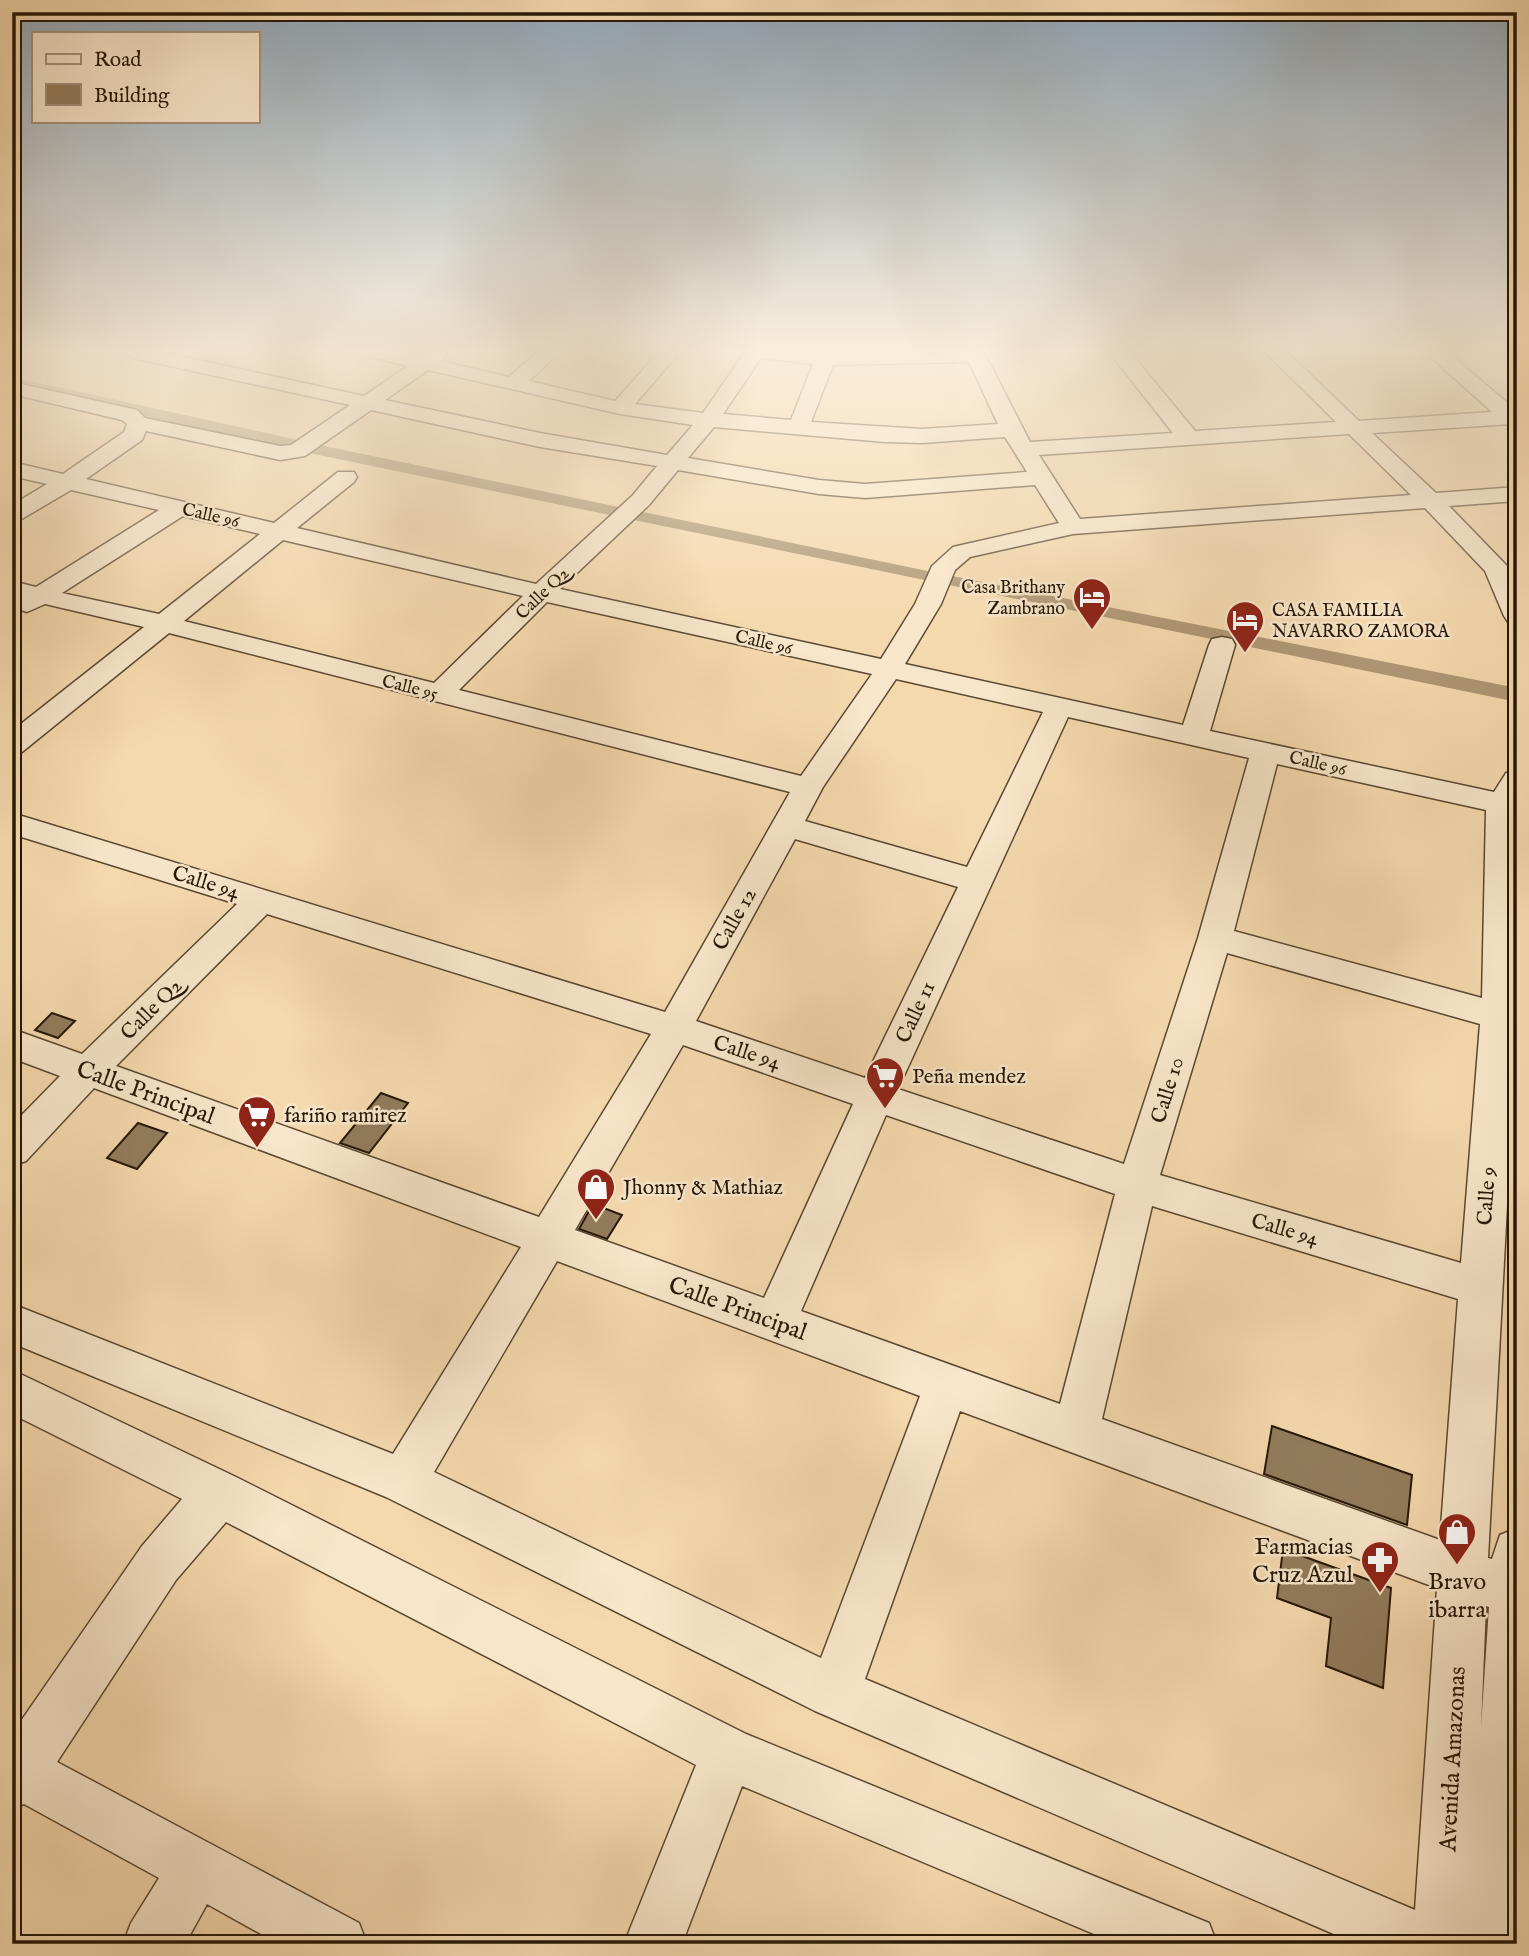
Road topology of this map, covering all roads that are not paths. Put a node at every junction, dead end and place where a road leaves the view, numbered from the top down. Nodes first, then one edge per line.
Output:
1 (122, 443) edge
2 (239, 443) edge
3 (308, 443) edge
4 (560, 443) edge
5 (688, 443) edge
6 (1021, 443) edge
7 (1369, 443) edge
8 (671, 462) junction
9 (12, 469) edge
10 (346, 477) dead end
11 (1041, 478) junction
12 (67, 482) junction
13 (1517, 494) edge
14 (1432, 502) junction
15 (179, 508) junction
16 (12, 515) edge
17 (1073, 527) junction
18 (281, 531) junction
19 (1511, 585) edge
20 (25, 593) edge
21 (541, 593) junction
22 (12, 613) edge
23 (1517, 616) edge
24 (162, 623) junction
25 (1222, 645) dead end
26 (888, 670) junction
27 (439, 694) junction
28 (1060, 705) junction
29 (1194, 735) junction
30 (12, 746) edge
31 (1266, 751) junction
32 (808, 787) junction
33 (1512, 797) edge
34 (12, 823) edge
35 (786, 826) junction
36 (977, 881) junction
37 (262, 899) junction
38 (1215, 938) junction
39 (1499, 1016) junction
40 (674, 1028) junction
41 (12, 1043) edge
42 (88, 1071) junction
43 (876, 1095) junction
44 (12, 1150) edge
45 (1137, 1185) junction
46 (547, 1238) junction
47 (1480, 1287) junction
48 (775, 1321) junction
49 (12, 1323) edge
50 (947, 1384) junction
51 (12, 1391) edge
52 (1076, 1431) junction
53 (403, 1481) junction
54 (219, 1493) junction
55 (1463, 1574) junction
56 (1515, 1579) edge
57 (834, 1692) junction
58 (728, 1754) junction
59 (15, 1774) edge
60 (197, 1867) junction
61 (152, 1944) edge
62 (338, 1944) edge
63 (653, 1944) edge
64 (1188, 1944) edge
65 (1426, 1944) edge
66 (1442, 1944) edge
67 (1495, 1944) edge

1 - 12 street
2 - 3 street
4 - 8 street
5 - 8 street, Calle Q2
6 - 11 street
7 - 14 street
8 - 11 street
8 - 21 street, Calle Q2
9 - 12 street, Calle 96
10 - 18 street
11 - 17 street
12 - 15 street, Calle 96
12 - 16 street
13 - 14 street, Calle 12
14 - 17 street, Calle 12
14 - 19 street
15 - 18 street, Calle 96
15 - 20 street
17 - 26 street, Calle 12
18 - 21 street, Calle 96
18 - 24 street
19 - 23 street
20 - 22 street
20 - 24 street, Calle 95
21 - 26 street, Calle 96
21 - 27 street, Calle Q2
24 - 27 street, Calle 95
24 - 30 street
25 - 29 street
26 - 28 street, Calle 96
26 - 32 street, Calle 12
27 - 32 street, Calle 95
28 - 29 street, Calle 96
28 - 36 street, Calle 11
29 - 31 street, Calle 96
31 - 33 street, Calle 96
31 - 38 street, Calle 10
32 - 35 street, Calle 12
33 - 39 street, Calle 9
34 - 37 street, Calle 94
35 - 36 street
35 - 40 street, Calle 12
36 - 43 street, Calle 11
37 - 40 street, Calle 94
37 - 42 street, Calle Q2
38 - 39 street
38 - 45 street, Calle 10
39 - 47 street, Calle 9
40 - 43 street, Calle 94
40 - 46 street, Calle 12
41 - 42 street, Calle Principal
42 - 44 street, Calle Q2
42 - 46 street, Calle Principal
43 - 45 street, Calle 94
43 - 48 street, Calle 11
45 - 47 street, Calle 94
45 - 52 street, Calle 10
46 - 48 street, Calle Principal
46 - 53 street, Calle 12
47 - 55 street, Calle 9
48 - 50 street, Calle Principal
49 - 53 street
50 - 52 street, Calle Principal
50 - 57 street
51 - 54 street
52 - 55 street, Calle Principal
53 - 57 street
54 - 58 street
54 - 59 street
55 - 56 street, Calle Principal
55 - 66 street, Avenida Amazonas
56 - 67 street
57 - 65 street
58 - 63 street
58 - 64 street
59 - 60 street
60 - 61 street
60 - 62 street

